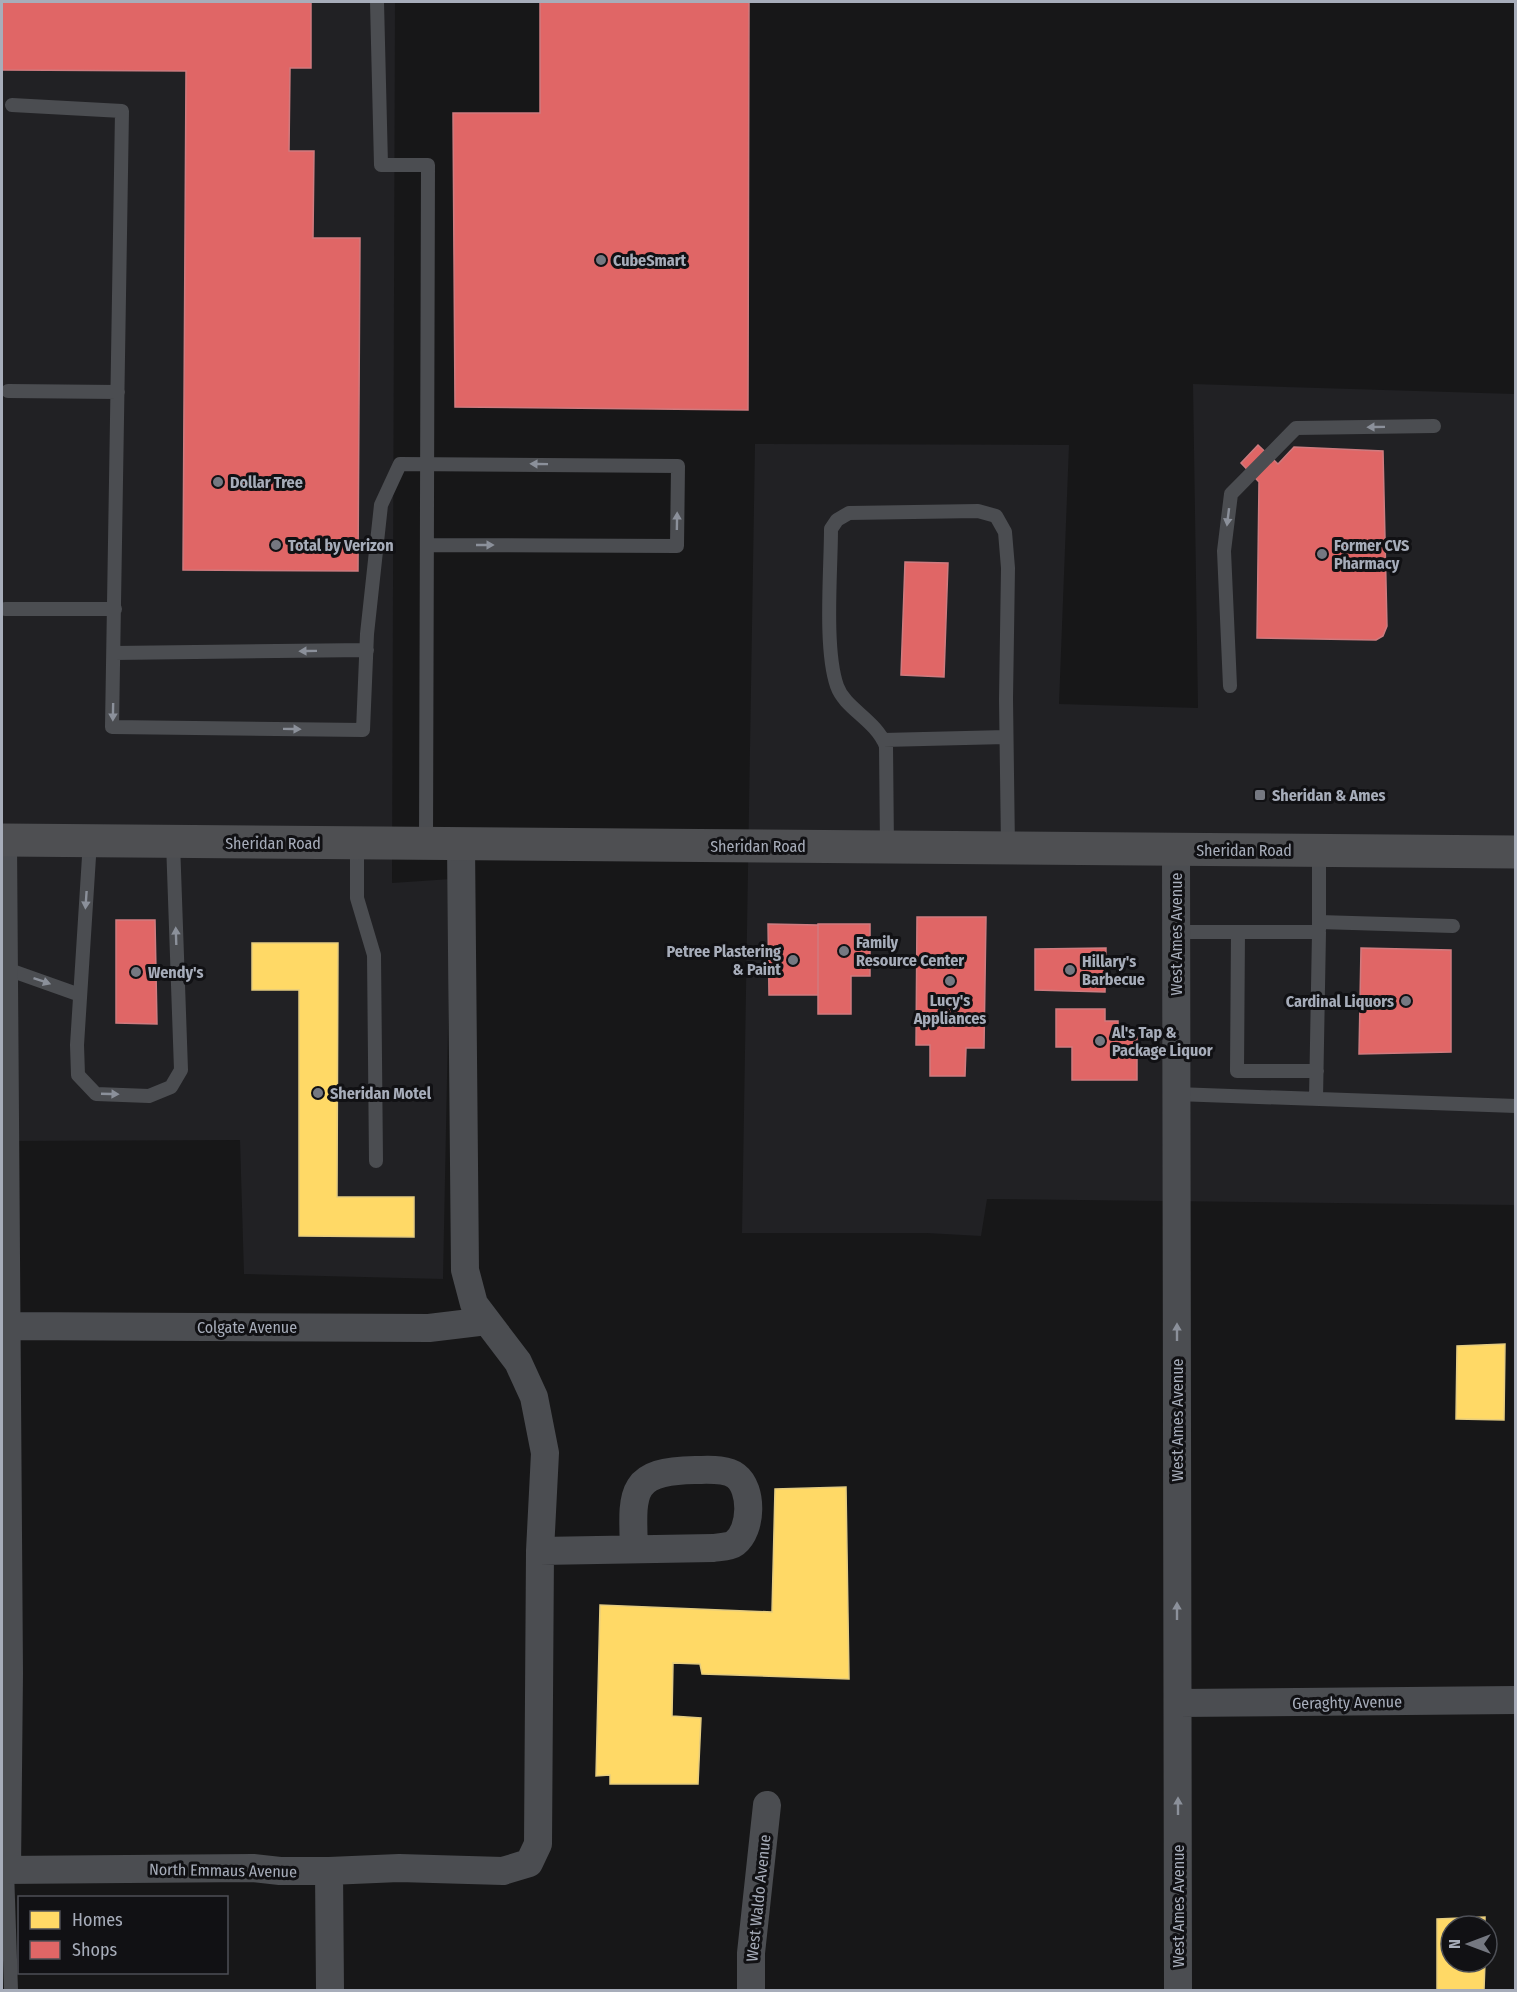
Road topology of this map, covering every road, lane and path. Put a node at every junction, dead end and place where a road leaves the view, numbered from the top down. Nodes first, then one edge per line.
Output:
1 (377, 2) edge
2 (12, 105) dead end
3 (8, 391) dead end
4 (118, 392) junction
5 (1434, 426) dead end
6 (427, 463) junction
7 (427, 545) junction
8 (6, 609) dead end
9 (115, 609) junction
10 (367, 650) junction
11 (114, 653) junction
12 (1230, 686) dead end
13 (1006, 737) junction
14 (883, 740) junction
15 (2, 840) edge
16 (90, 841) junction
17 (173, 842) junction
18 (357, 843) junction
19 (426, 844) junction
20 (461, 844) junction
21 (887, 847) junction
22 (1008, 848) junction
23 (1176, 849) junction
24 (1319, 850) junction
25 (1515, 852) edge
26 (1453, 926) dead end
27 (1319, 927) junction
28 (1176, 932) junction
29 (1238, 932) junction
30 (4, 968) junction
31 (80, 995) junction
32 (1317, 1071) junction
33 (1176, 1094) junction
34 (1316, 1099) junction
35 (1515, 1106) edge
36 (3, 1142) edge
37 (376, 1161) dead end
38 (4, 1285) edge
39 (487, 1321) junction
40 (6, 1326) junction
41 (634, 1549) dead end
42 (540, 1551) junction
43 (1515, 1700) edge
44 (1178, 1703) junction
45 (767, 1805) dead end
46 (4, 1870) edge
47 (329, 1871) junction
48 (330, 1986) edge
49 (11, 1990) edge
50 (751, 1990) edge
51 (1178, 1990) edge

1 - 6 lane
2 - 4 lane
3 - 4 lane
4 - 9 lane
5 -> 12 lane
6 - 7 lane
7 -> 6 lane
6 - 10 lane
7 - 19 lane
8 - 9 lane
9 - 11 lane
10 -> 11 lane
11 -> 10 lane
13 - 14 lane
13 - 14 lane
13 - 22 lane
14 - 21 lane
15 - 16 main road, Sheridan Road
15 - 30 street
16 - 17 main road, Sheridan Road
16 -> 31 lane
17 - 18 main road, Sheridan Road
31 -> 17 lane
18 - 19 main road, Sheridan Road
18 - 37 lane
19 - 20 main road, Sheridan Road
20 - 21 main road, Sheridan Road
20 - 39 street, North Emmaus Avenue
21 - 22 main road, Sheridan Road
22 - 23 main road, Sheridan Road
23 - 24 main road, Sheridan Road
23 - 28 street, West Ames Avenue
24 - 25 main road, Sheridan Road
24 - 27 lane
26 - 27 lane
27 - 29 lane
27 - 32 lane
28 - 29 lane
28 - 33 street, West Ames Avenue
29 - 32 lane
30 -> 31 lane
30 - 36 street
32 - 34 lane
33 - 34 lane
44 -> 33 street, West Ames Avenue
34 - 35 lane
36 - 38 street
38 - 40 street
39 - 40 street, Colgate Avenue
39 - 42 street, North Emmaus Avenue
40 - 46 street
41 - 42 street
42 - 47 street, North Emmaus Avenue
43 - 44 street, Geraghty Avenue
51 -> 44 street, West Ames Avenue
45 - 50 street, West Waldo Avenue
46 - 47 street, North Emmaus Avenue
46 - 49 lane
47 - 48 street

